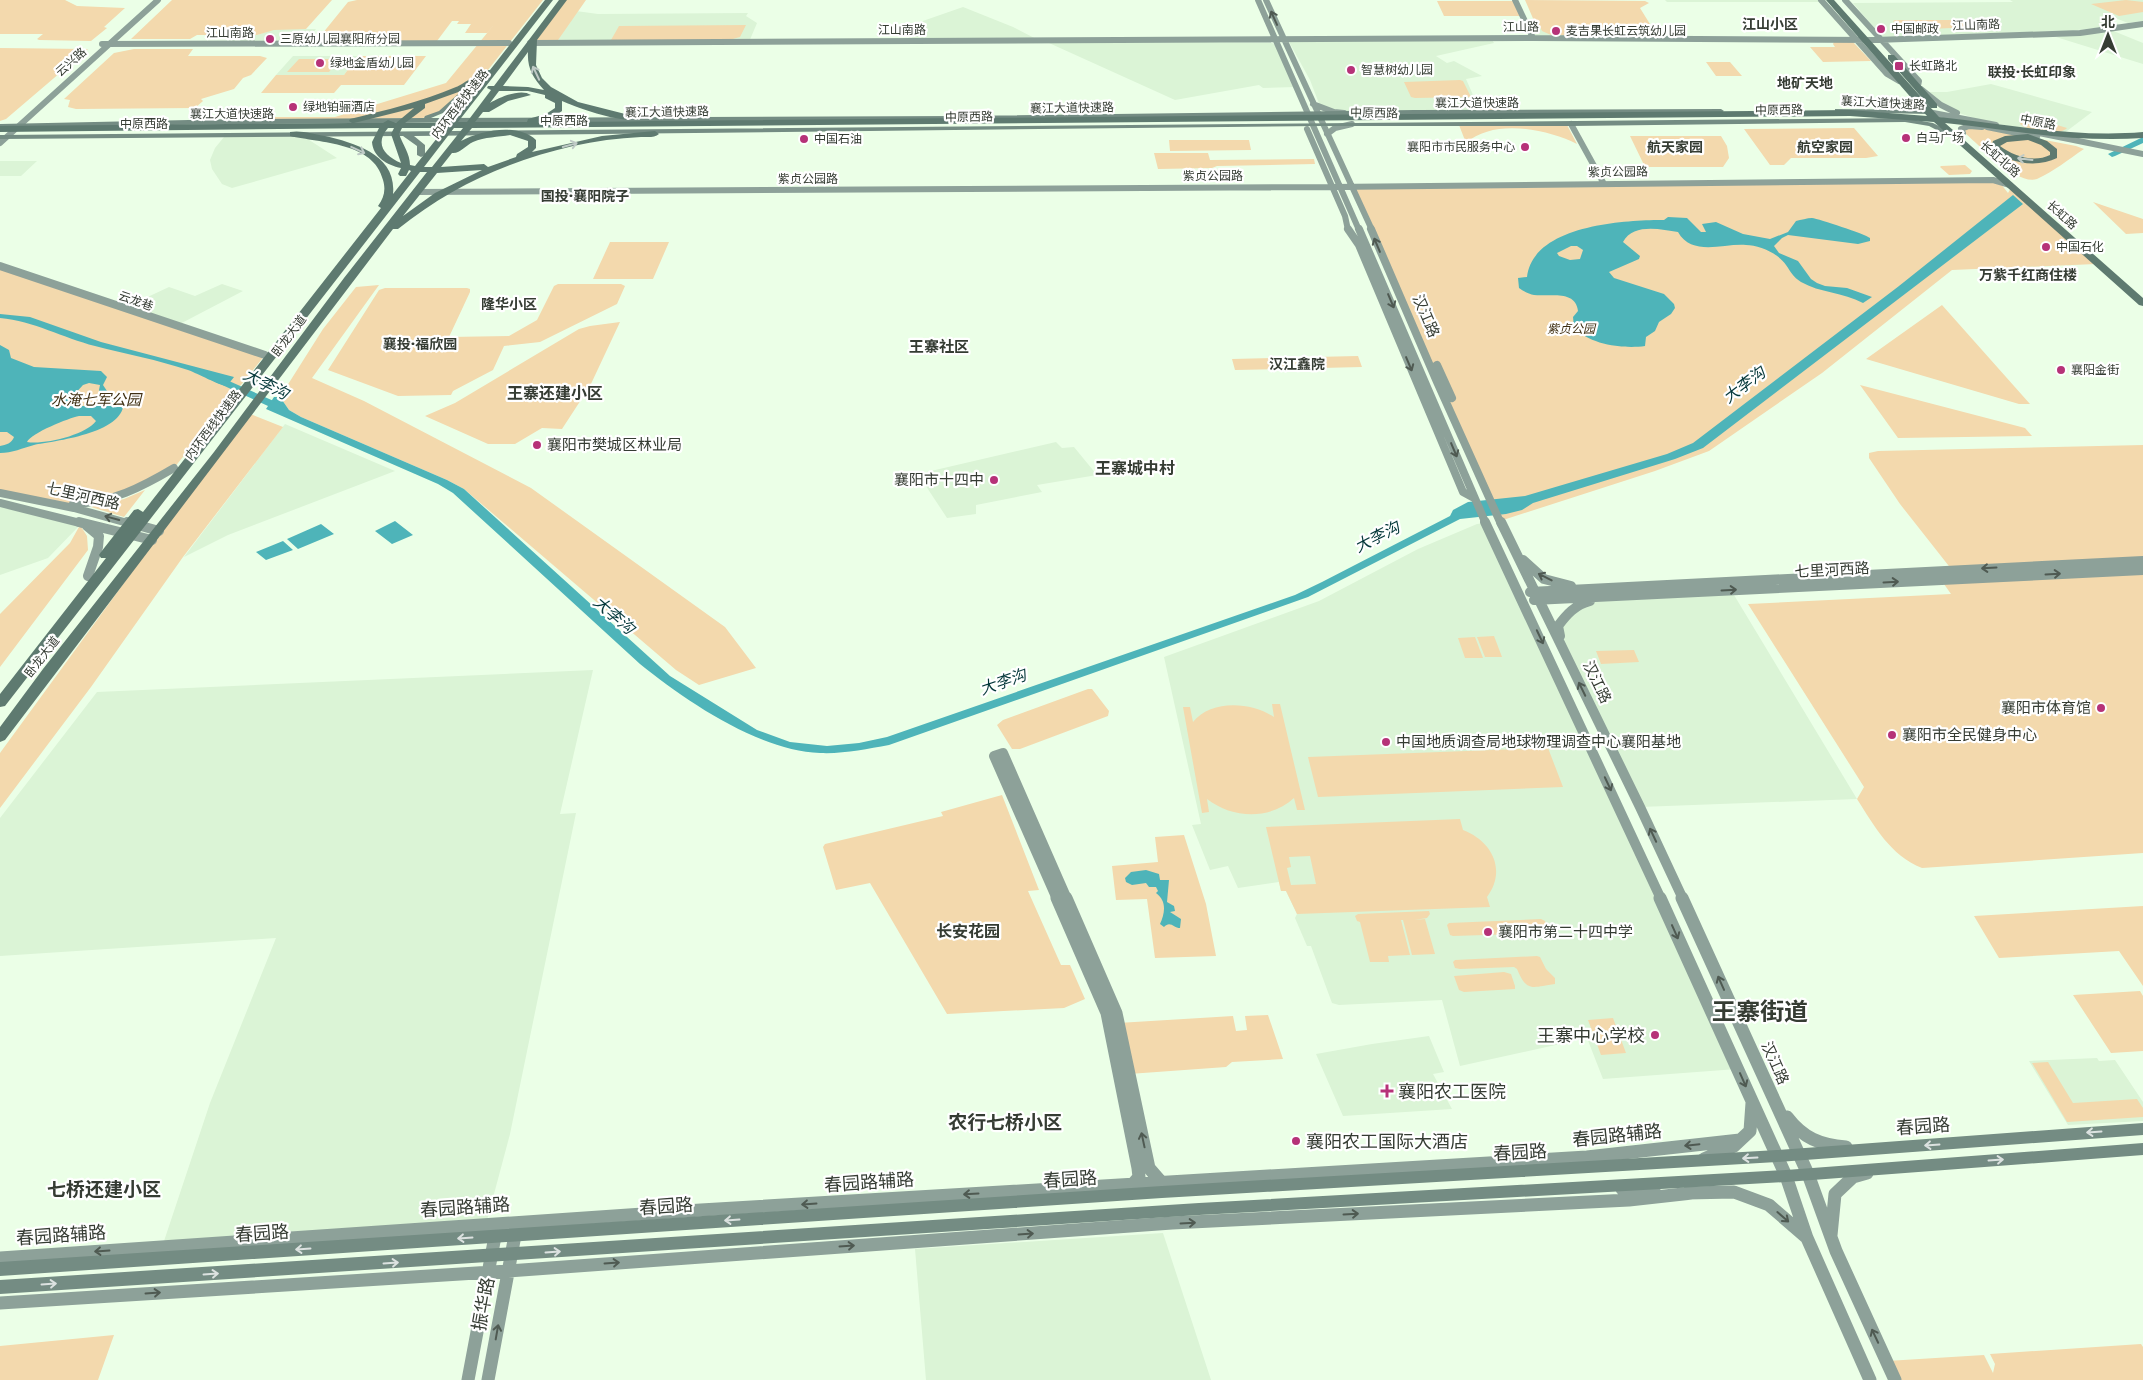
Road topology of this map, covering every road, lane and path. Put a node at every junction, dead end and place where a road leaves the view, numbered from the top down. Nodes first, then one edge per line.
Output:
1 (151, 0) edge
2 (158, 0) edge
3 (543, 0) edge
4 (550, 0) edge
5 (557, 0) edge
6 (563, 0) edge
7 (1258, 0) edge
8 (1266, 0) edge
9 (1515, 0) edge
10 (1821, 0) edge
11 (1830, 0) edge
12 (1839, 0) edge
13 (1845, 0) edge
14 (2143, 23) edge
15 (528, 27) junction
16 (1533, 38) junction
17 (1279, 39) junction
18 (1870, 39) junction
19 (532, 42) junction
20 (509, 43) junction
21 (105, 44) junction
22 (484, 75) junction
23 (1919, 87) junction
24 (1907, 89) junction
25 (454, 91) junction
26 (487, 100) junction
27 (570, 101) junction
28 (1304, 104) junction
29 (1313, 104) junction
30 (486, 110) junction
31 (1877, 110) junction
32 (1654, 111) junction
33 (1928, 112) junction
34 (1348, 113) junction
35 (1290, 114) junction
36 (1309, 114) junction
37 (1318, 114) junction
38 (1939, 117) junction
39 (868, 118) junction
40 (809, 119) junction
41 (1276, 119) junction
42 (1896, 119) junction
43 (446, 120) junction
44 (472, 120) junction
45 (506, 120) junction
46 (408, 121) junction
47 (1663, 122) junction
48 (994, 123) junction
49 (1951, 123) junction
50 (1322, 124) junction
51 (1352, 124) junction
52 (1572, 124) junction
53 (1309, 125) junction
54 (14, 126) junction
55 (175, 127) junction
56 (1995, 127) junction
57 (0, 128) edge
58 (394, 130) junction
59 (154, 132) junction
60 (819, 132) junction
61 (437, 133) junction
62 (463, 133) junction
63 (508, 133) junction
64 (1327, 134) junction
65 (1958, 134) junction
66 (2143, 135) edge
67 (1, 137) edge
68 (2143, 140) edge
69 (459, 143) junction
70 (547, 151) junction
71 (421, 154) junction
72 (2141, 156) edge
73 (1995, 172) junction
74 (1603, 182) junction
75 (1336, 185) junction
76 (1352, 185) junction
77 (2017, 188) junction
78 (418, 189) junction
79 (388, 199) junction
80 (2036, 204) junction
81 (389, 232) junction
82 (0, 266) edge
83 (2143, 294) edge
84 (2143, 304) edge
85 (302, 326) junction
86 (265, 355) junction
87 (174, 468) junction
88 (0, 493) edge
89 (0, 503) edge
90 (53, 503) junction
91 (63, 517) junction
92 (126, 528) junction
93 (156, 535) junction
94 (1515, 551) junction
95 (2143, 561) edge
96 (2143, 570) edge
97 (88, 576) junction
98 (1610, 592) junction
99 (1537, 596) junction
100 (1521, 597) junction
101 (71, 633) junction
102 (1561, 645) junction
103 (28, 668) junction
104 (0, 691) edge
105 (0, 703) edge
106 (0, 724) edge
107 (0, 737) edge
108 (0, 748) edge
109 (1774, 1099) junction
110 (1752, 1102) junction
111 (2143, 1129) edge
112 (1740, 1140) junction
113 (1874, 1149) junction
114 (2143, 1149) edge
115 (1799, 1154) junction
116 (1777, 1156) junction
117 (1553, 1160) junction
118 (1700, 1161) junction
119 (1879, 1169) junction
120 (1516, 1171) junction
121 (1808, 1174) junction
122 (1786, 1176) junction
123 (1246, 1182) junction
124 (1162, 1183) junction
125 (1132, 1184) junction
126 (1602, 1186) junction
127 (1692, 1193) junction
128 (1043, 1195) junction
129 (1318, 1209) junction
130 (578, 1225) junction
131 (496, 1230) junction
132 (515, 1235) junction
133 (1807, 1238) junction
134 (1831, 1238) junction
135 (746, 1246) junction
136 (149, 1253) junction
137 (510, 1255) junction
138 (492, 1256) junction
139 (0, 1258) edge
140 (360, 1264) junction
141 (0, 1269) edge
142 (508, 1271) junction
143 (489, 1272) junction
144 (138, 1278) junction
145 (356, 1281) junction
146 (0, 1287) edge
147 (127, 1295) junction
148 (0, 1303) edge
149 (468, 1378) edge
150 (490, 1378) edge
151 (1870, 1380) edge
152 (1895, 1380) edge

1 - 21 street, 云兴路
2 - 21 street, 云兴路
3 - 20 highway, 卧龙大道
4 - 15 highway, 内环西线快速路
5 - 19 highway
5 - 85 highway, 内环西线快速路
6 - 19 highway, 卧龙大道
7 - 17 street
17 -> 8 street
9 - 16 street
10 - 18 street
11 - 18 highway, 长虹北路
12 - 18 highway, 长虹北路
13 - 18 street
14 - 18 street, 江山南路
15 - 25 highway
15 - 85 highway, 内环西线快速路
16 - 17 street, 江山路
16 - 18 street, 江山路
17 - 19 street, 江山南路
17 - 28 street
17 - 29 street
18 - 23 highway, 长虹北路
18 - 24 highway, 长虹北路
19 - 26 highway, 卧龙大道
27 -> 19 highway
19 - 30 highway
20 - 21 street, 江山南路
20 - 22 highway, 卧龙大道
21 - 54 street, 云兴路
22 - 43 highway, 卧龙大道
22 - 46 main road
23 - 38 highway, 长虹北路
23 - 56 street
24 - 31 main road
24 - 33 highway, 长虹北路
25 - 55 highway
25 - 70 highway
26 - 44 highway, 卧龙大道
26 - 45 highway
27 - 39 highway
27 - 79 highway
28 - 35 street
28 - 36 street
29 - 34 street
29 - 37 street
30 - 58 highway
30 - 69 highway
31 - 32 main road, 中原西路
31 - 33 main road, 中原西路
32 - 34 main road, 中原西路
32 - 41 highway
33 - 38 highway, 长虹北路
34 - 37 main road, 中原西路
35 - 36 main road, 中原西路
35 - 40 main road, 中原西路
36 - 37 main road, 中原西路
36 - 53 street
37 - 50 street
38 - 42 main road, 中原西路
38 - 49 highway, 长虹北路
38 - 56 street, 中原路
38 - 65 highway, 长虹北路
39 - 40 highway
39 - 48 highway
40 - 45 highway
40 - 45 main road, 中原西路
41 - 47 highway
41 - 48 highway, 襄江大道快速路
41 - 66 highway, 襄江大道快速路
41 - 68 highway, 襄江大道快速路
42 - 47 main road, 中原西路
42 - 65 main road
43 - 44 main road, 中原西路
43 - 46 main road, 中原西路
43 - 61 highway, 卧龙大道
44 - 45 main road, 中原西路
44 - 62 highway, 卧龙大道
46 - 54 main road, 中原西路
47 - 52 main road, 中原西路
48 - 58 highway, 襄江大道快速路
48 - 60 highway
49 - 56 street, 中原路
49 - 65 highway, 长虹北路
50 - 51 main road, 中原西路
50 - 53 main road, 中原西路
50 - 64 street
51 - 52 main road, 中原西路
51 - 64 street
52 - 74 street
53 - 63 main road, 中原西路
53 - 75 street
53 - 75 street
54 - 57 main road, 中原西路
54 - 67 street, 云兴路
55 - 57 highway, 襄江大道快速路
55 - 58 highway, 襄江大道快速路
56 - 65 street
56 -> 68 highway
56 - 72 street, 中原路
58 - 59 highway, 襄江大道快速路
58 - 61 main road, 中原西路
58 - 67 main road, 中原西路
58 - 69 highway
58 - 71 main road
59 - 67 highway, 襄江大道快速路
59 -> 79 highway
60 - 63 highway
70 -> 60 highway
61 - 62 main road, 中原西路
61 - 71 highway, 卧龙大道
62 - 63 main road, 中原西路
62 - 78 highway, 卧龙大道
63 - 78 highway
64 - 76 street
65 - 73 highway, 长虹北路
65 - 77 highway, 长虹北路
69 - 81 highway
70 - 81 highway
71 - 86 highway, 卧龙大道
73 - 74 street, 紫贞公园路
73 - 77 highway, 长虹北路
74 - 76 street, 紫贞公园路
74 - 77 street, 紫贞公园路
75 - 76 street, 紫贞公园路
75 - 78 street, 紫贞公园路
75 -> 100 street
94 -> 76 street, 汉江路
77 - 80 highway, 长虹北路
78 - 93 highway, 卧龙大道
79 - 85 highway
80 - 83 highway, 长虹路
80 - 84 highway, 长虹路
81 - 85 highway
82 - 86 street, 云龙巷
85 - 101 highway, 内环西线快速路
85 - 103 highway, 内环西线快速路
86 - 87 highway, 卧龙大道
87 - 90 street
87 - 92 highway, 卧龙大道
88 - 90 street, 七里河西路
89 - 91 street, 七里河西路
92 -> 90 street, 七里河西路
91 - 92 street, 七里河西路
91 - 97 street
92 - 93 street, 七里河西路
92 - 97 highway, 卧龙大道
93 - 107 highway, 卧龙大道
98 -> 94 street
94 - 99 street, 汉江路
95 -> 98 street, 七里河西路
98 -> 96 street, 七里河西路
97 - 104 highway, 卧龙大道
98 - 99 street, 七里河西路
98 - 102 street
99 - 100 street, 七里河西路
99 - 102 street, 汉江路
100 -> 110 street
101 - 106 highway, 内环西线快速路
101 - 108 highway
109 -> 102 street, 汉江路
103 - 104 highway
103 - 105 highway, 内环西线快速路
109 - 113 street
109 - 115 street, 汉江路
110 - 112 street
110 - 116 street
111 -> 113 main road, 春园路
112 -> 117 street, 春园路辅路
112 - 118 street
113 - 115 main road, 春园路
119 -> 114 main road
115 - 116 main road, 春园路
115 - 121 street, 汉江路
116 -> 118 main road, 春园路
116 - 122 street
117 - 120 street
117 - 123 street, 春园路辅路
118 - 120 main road, 春园路
119 - 121 main road
119 - 134 street
120 - 123 main road, 春园路
121 - 122 main road
121 - 134 street, 汉江路
122 - 126 main road
122 - 133 street
123 - 124 street, 春园路辅路
123 - 128 main road, 春园路
124 - 125 street, 春园路辅路
124 -> 125 street
125 - 128 street, 春园路辅路
126 - 127 street
126 - 129 main road
129 -> 127 street
127 -> 133 street
128 -> 130 main road, 春园路
135 -> 129 main road
130 - 131 street, 春园路辅路
130 - 132 main road, 春园路
131 - 132 main road, 春园路
131 -> 136 main road, 春园路
131 - 138 street, 振华路
132 - 137 street, 振华路
133 - 151 street
152 -> 134 street, 汉江路
137 -> 135 main road
142 -> 135 street
136 -> 139 street, 春园路辅路
136 - 141 main road, 春园路
137 - 138 main road
137 - 142 street, 振华路
140 -> 138 main road
138 - 143 street, 振华路
144 -> 140 main road
140 - 145 street
142 - 143 street
150 -> 142 street, 振华路
143 - 145 street
143 - 149 street, 振华路
146 -> 144 main road
144 - 147 street
147 -> 145 street
147 - 148 street

